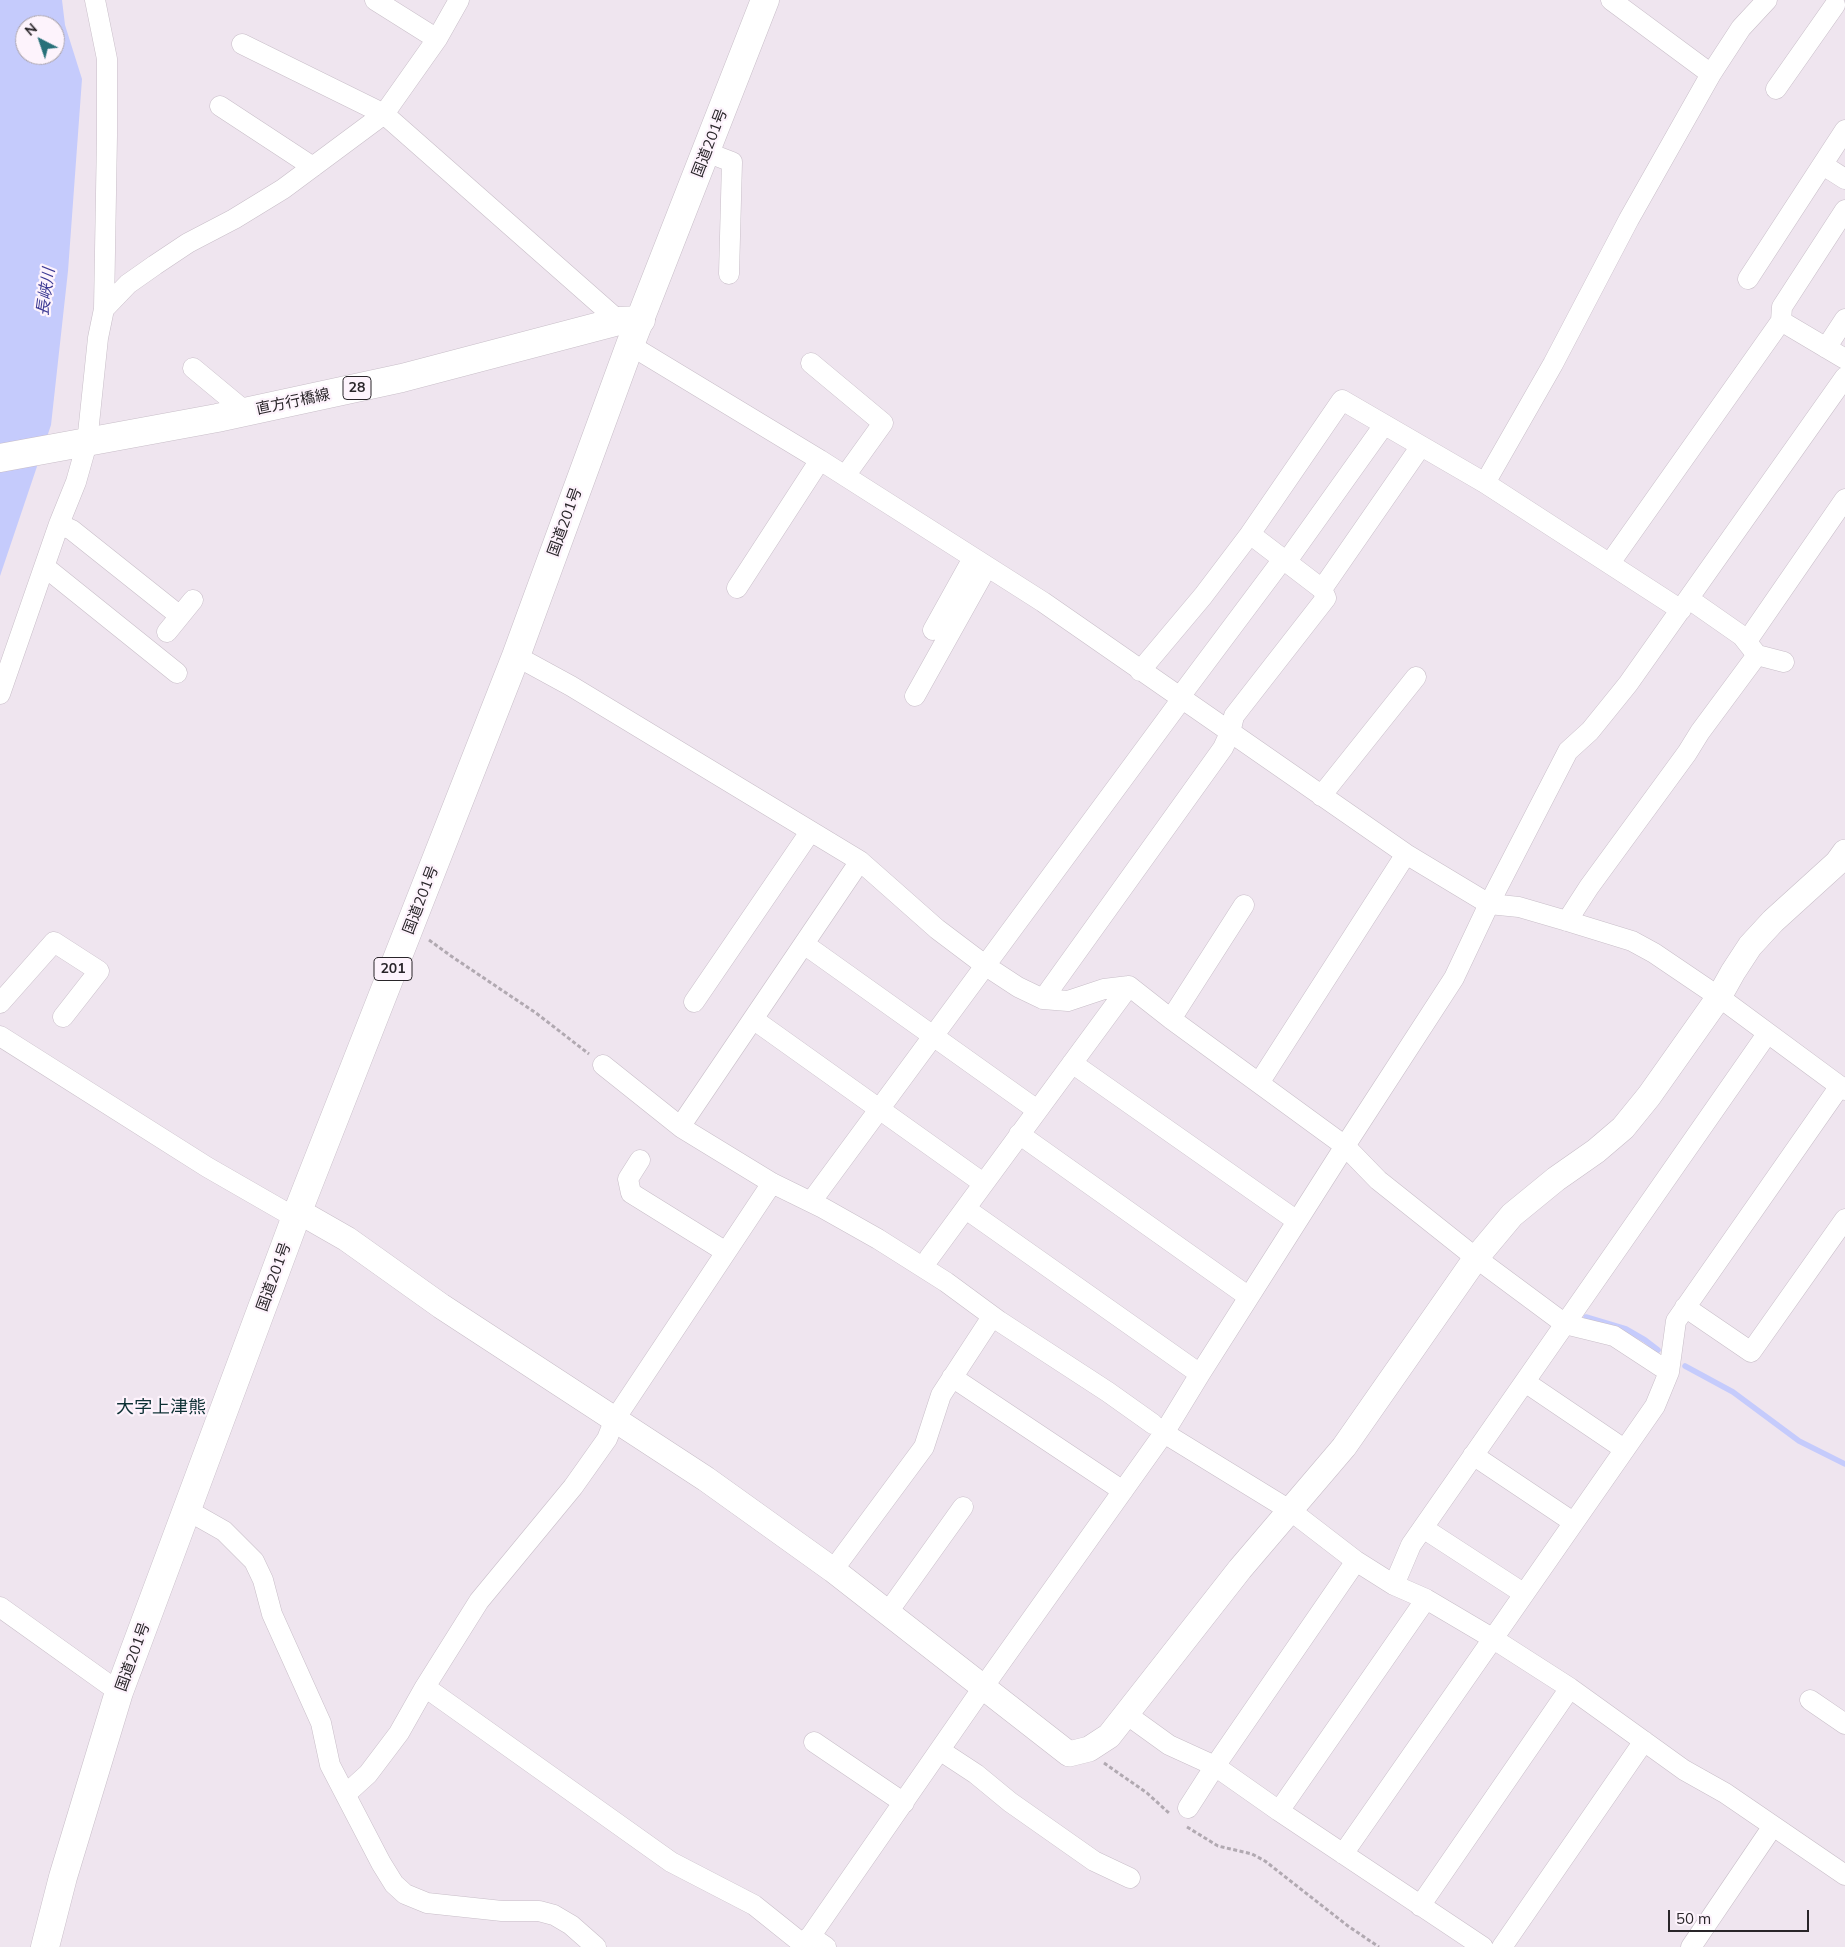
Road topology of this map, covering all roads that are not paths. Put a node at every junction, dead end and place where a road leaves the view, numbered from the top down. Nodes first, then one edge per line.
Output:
1 (95, 0) edge
2 (375, 0) edge
3 (459, 0) edge
4 (765, 0) edge
5 (1611, 0) edge
6 (1768, 0) edge
7 (1835, 5) edge
8 (437, 39) junction
9 (242, 44) dead end
10 (1711, 74) junction
11 (1776, 89) dead end
12 (220, 106) dead end
13 (384, 114) junction
14 (1845, 130) edge
15 (706, 152) junction
16 (1822, 165) junction
17 (313, 167) junction
18 (1845, 179) edge
19 (1845, 210) edge
20 (729, 274) dead end
21 (1748, 279) dead end
22 (104, 309) junction
23 (1845, 319) edge
24 (1782, 321) junction
25 (630, 329) junction
26 (1826, 348) junction
27 (1845, 360) edge
28 (811, 363) dead end
29 (193, 368) dead end
30 (1845, 377) edge
31 (246, 412) junction
32 (1384, 425) junction
33 (79, 444) junction
34 (1422, 446) junction
35 (0, 458) edge
36 (820, 460) junction
37 (845, 476) junction
38 (1485, 483) junction
39 (1845, 499) edge
40 (1839, 522) edge
41 (59, 524) junction
42 (1250, 534) junction
43 (1285, 560) junction
44 (980, 562) junction
45 (1610, 563) junction
46 (45, 567) junction
47 (736, 588) dead end
48 (1322, 589) junction
49 (193, 600) dead end
50 (1685, 605) junction
51 (180, 616) junction
52 (933, 630) dead end
53 (167, 632) dead end
54 (1752, 648) junction
55 (516, 656) junction
56 (1784, 662) dead end
57 (1140, 671) junction
58 (177, 673) dead end
59 (1416, 677) dead end
60 (0, 694) edge
61 (915, 696) dead end
62 (1180, 699) junction
63 (1230, 734) junction
64 (1321, 796) junction
65 (810, 832) junction
66 (1845, 852) edge
67 (1406, 854) junction
68 (860, 861) junction
69 (1490, 904) junction
70 (1244, 906) dead end
71 (1567, 921) junction
72 (804, 944) junction
73 (986, 966) junction
74 (1129, 986) junction
75 (1719, 997) junction
76 (1043, 999) junction
77 (694, 1002) dead end
78 (0, 1003) edge
79 (63, 1017) dead end
80 (753, 1019) junction
81 (1170, 1019) junction
82 (1767, 1034) junction
83 (0, 1036) edge
84 (934, 1036) junction
85 (1072, 1063) junction
86 (603, 1065) road end
87 (1259, 1083) junction
88 (1842, 1088) edge
89 (879, 1108) junction
90 (1038, 1110) junction
91 (686, 1118) dead end
92 (1019, 1134) junction
93 (1345, 1146) junction
94 (640, 1160) dead end
95 (772, 1183) junction
96 (983, 1183) junction
97 (816, 1195) dead end
98 (966, 1209) junction
99 (298, 1211) junction
100 (1845, 1219) edge
101 (1297, 1221) junction
102 (726, 1252) junction
103 (929, 1258) dead end
104 (1476, 1258) junction
105 (1249, 1297) junction
106 (1684, 1307) junction
107 (988, 1323) dead end
108 (1565, 1324) junction
109 (1668, 1372) junction
110 (1200, 1374) junction
111 (952, 1377) junction
112 (1525, 1382) junction
113 (615, 1419) junction
114 (1159, 1429) junction
115 (1624, 1449) junction
116 (1473, 1455) junction
117 (1124, 1491) junction
118 (963, 1507) dead end
119 (187, 1510) junction
120 (1291, 1511) junction
121 (1574, 1522) junction
122 (1422, 1528) junction
123 (1356, 1561) junction
124 (833, 1570) junction
125 (1394, 1585) junction
126 (1523, 1594) junction
127 (1426, 1599) junction
128 (0, 1607) edge
129 (888, 1612) junction
130 (1492, 1638) junction
131 (984, 1686) junction
132 (425, 1687) junction
133 (1570, 1688) junction
134 (119, 1692) junction
135 (1810, 1700) dead end
136 (1126, 1714) junction
137 (1845, 1724) edge
138 (814, 1742) dead end
139 (1644, 1742) junction
140 (941, 1751) junction
141 (1215, 1766) junction
142 (346, 1794) junction
143 (904, 1803) junction
144 (1279, 1811) junction
145 (1183, 1818) road end
146 (1773, 1826) junction
147 (1343, 1854) junction
148 (1845, 1875) edge
149 (1130, 1878) dead end
150 (1420, 1906) junction
151 (811, 1944) edge
152 (45, 1947) edge
153 (596, 1947) edge
154 (1483, 1947) edge
155 (1502, 1947) edge
156 (1690, 1947) edge

1 - 22 street
2 - 8 street
3 - 8 street
4 - 15 main road, 国道201号 / 201
5 - 10 street
6 - 10 street
7 - 11 street
8 - 13 street
9 - 13 street
10 - 38 street
12 - 17 street
13 - 17 street
13 - 25 street
14 - 16 street
15 - 20 street
15 - 25 main road, 国道201号 / 201
16 - 18 street
16 - 21 street
17 - 22 street
19 - 24 street
22 - 33 street
23 - 26 street
24 - 26 street
24 - 45 street
25 - 31 main road, 直方行橋線 / 28
25 - 36 street
25 - 55 main road, 国道201号 / 201
26 - 27 street
28 - 37 street
29 - 31 street
30 - 50 street
31 - 33 main road, 直方行橋線 / 28
32 - 34 street
32 - 42 street
32 - 43 street
33 - 35 main road, 直方行橋線 / 28
33 - 41 street
34 - 38 street
34 - 48 street
36 - 37 street
36 - 47 street
37 - 44 street
38 - 45 street
39 - 40 street
40 - 54 street
41 - 46 street
41 - 51 street
42 - 43 street
42 - 57 street
43 - 48 street
43 - 62 street
44 - 52 street
44 - 57 street
44 - 61 street
45 - 50 street
46 - 58 street
46 - 60 street
48 - 63 street
49 - 51 street
50 - 54 street
50 - 69 street
51 - 53 street
54 - 56 street
54 - 71 street
55 - 65 street
55 - 99 main road, 国道201号 / 201
57 - 62 street
59 - 64 street
62 - 63 street
62 - 73 street
63 - 64 street
63 - 76 street
64 - 67 street
65 - 68 street
65 - 77 street
66 - 75 street
67 - 69 street
67 - 87 street
68 - 72 street
68 - 73 street
69 - 71 street
69 - 93 street
70 - 81 street
71 - 75 street
72 - 80 street
72 - 84 street
73 - 76 street
73 - 84 street
74 - 76 street
74 - 81 street
74 - 85 street
75 - 82 street
75 - 104 street
78 - 79 street
80 - 89 street
80 - 91 street
81 - 87 street
82 - 88 street
82 - 108 street
83 - 99 street
84 - 89 street
84 - 90 street
85 - 90 street
85 - 101 street
86 - 95 street
87 - 93 street
88 - 106 street
89 - 96 street
89 - 97 street
90 - 92 street
92 - 96 street
92 - 105 street
93 - 101 street
93 - 104 street
94 - 102 street
95 - 102 street
95 - 114 street
96 - 98 street
98 - 103 street
98 - 110 street
99 - 113 street
99 - 119 main road, 国道201号 / 201
100 - 106 street
101 - 105 street
102 - 113 street
104 - 108 street
104 - 120 street
105 - 110 street
106 - 109 street
107 - 111 street
108 - 109 street
108 - 112 street
109 - 115 street
110 - 114 street
111 - 117 street
111 - 124 street
112 - 115 street
112 - 116 street
113 - 124 street
113 - 132 street
114 - 117 street
114 - 120 street
115 - 121 street
116 - 121 street
116 - 122 street
117 - 131 street
118 - 129 street
119 - 134 main road, 国道201号 / 201
119 - 142 street
120 - 123 street
120 - 136 street
121 - 126 street
122 - 125 street
122 - 126 street
123 - 125 street
123 - 141 street
124 - 129 street
125 - 127 street
126 - 130 street
127 - 130 street
127 - 144 street
128 - 134 street
129 - 131 street
130 - 133 street
130 - 147 street
131 - 136 street
131 - 140 street
132 - 142 street
132 - 151 street
133 - 139 street
133 - 150 street
134 - 152 main road, 国道201号 / 201
135 - 137 street
136 - 141 street
138 - 143 street
139 - 146 street
139 - 155 street
140 - 143 street
140 - 149 street
141 - 144 street
141 - 145 street
142 - 153 street
143 - 151 street
144 - 147 street
146 - 148 street
146 - 156 street
147 - 150 street
150 - 154 street

